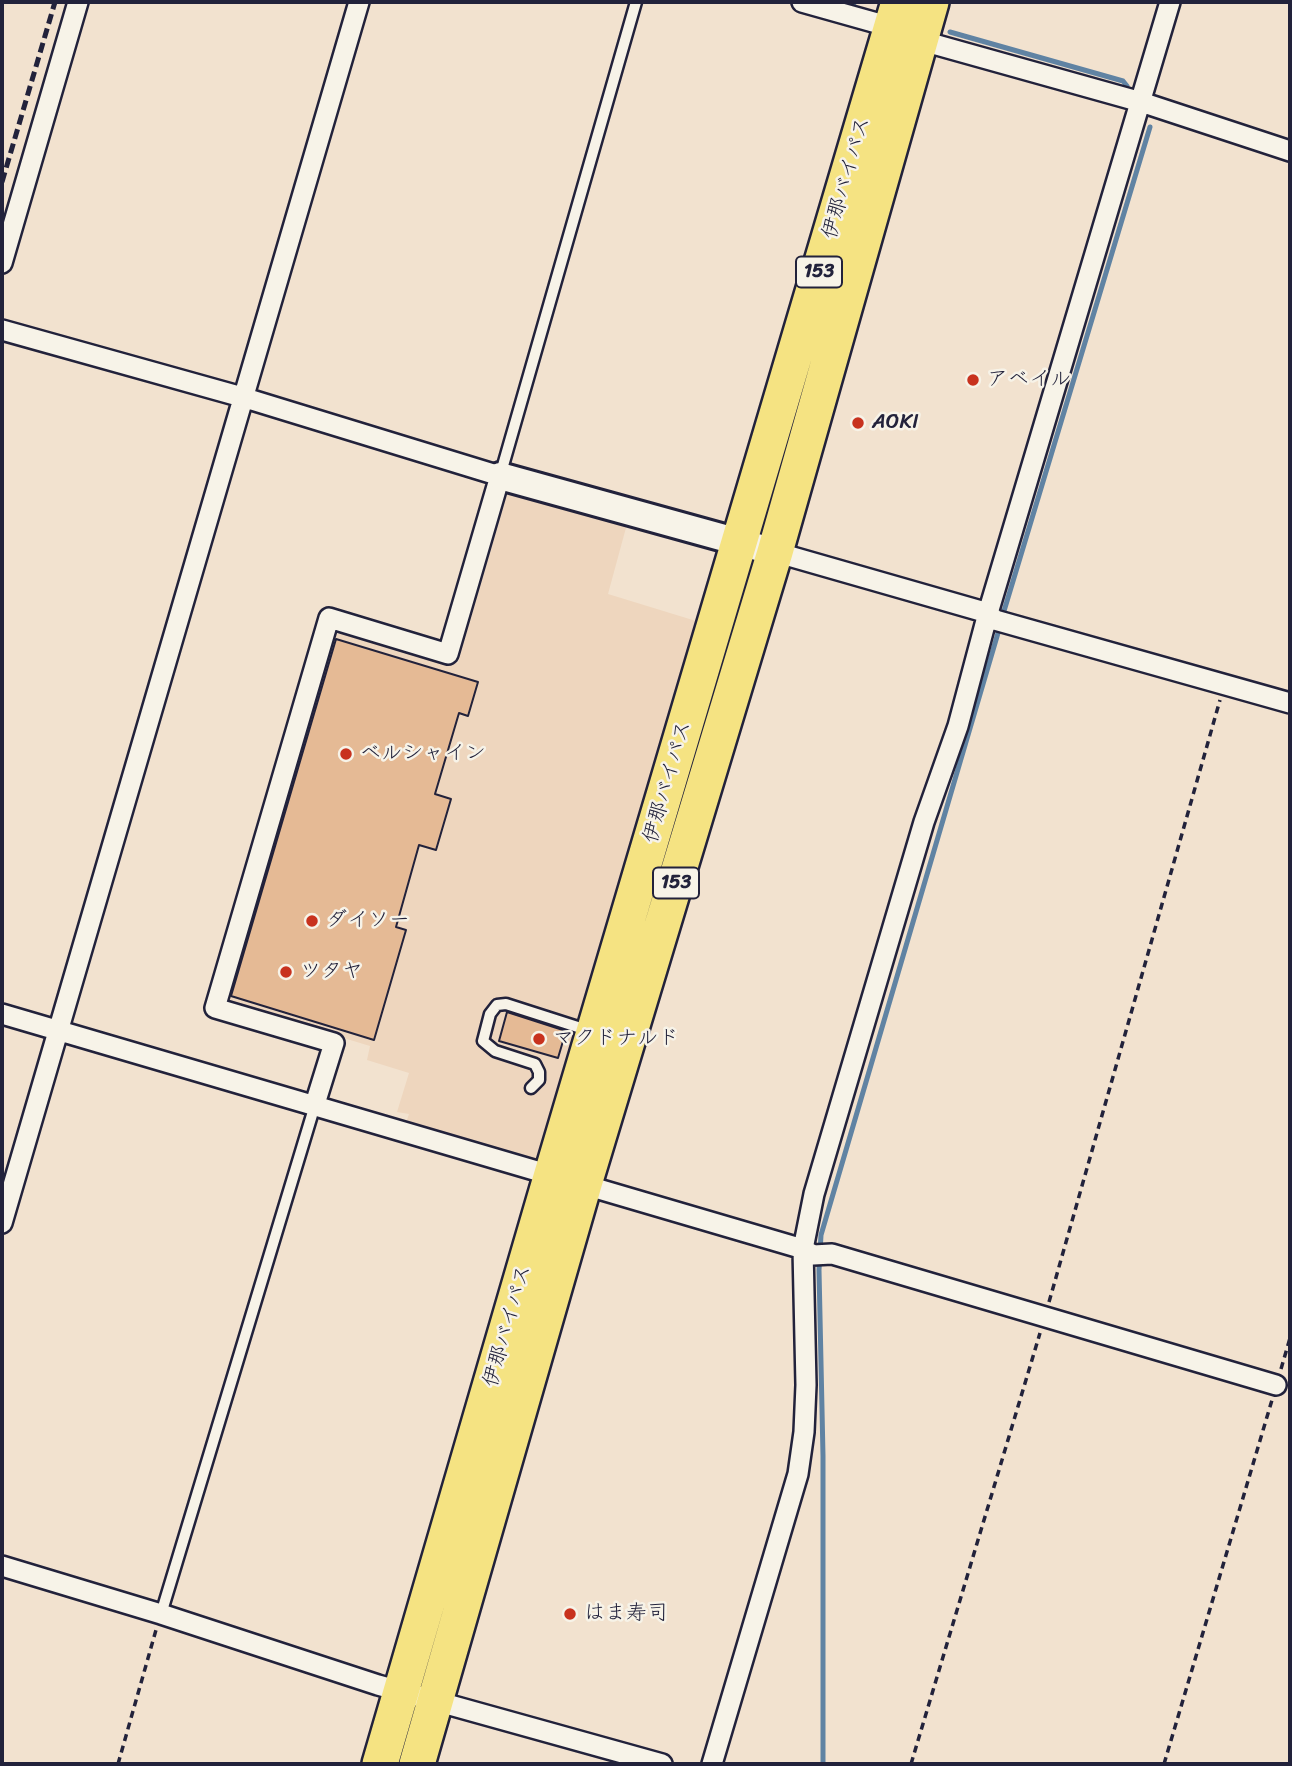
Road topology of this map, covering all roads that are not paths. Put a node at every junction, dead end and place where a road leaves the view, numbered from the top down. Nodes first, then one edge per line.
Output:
1 (78, 2) edge
2 (359, 2) edge
3 (636, 2) edge
4 (802, 2) edge
5 (931, 2) edge
6 (1170, 2) edge
7 (903, 23) edge
8 (1141, 102) junction
9 (1290, 150) edge
10 (2, 263) edge
11 (2, 330) edge
12 (242, 397) junction
13 (500, 476) junction
14 (738, 543) junction
15 (775, 552) junction
16 (988, 613) junction
17 (1290, 703) edge
18 (2, 1014) edge
19 (58, 1030) junction
20 (594, 1032) junction
21 (531, 1088) dead end
22 (315, 1104) junction
23 (568, 1179) junction
24 (2, 1223) edge
25 (816, 1253) junction
26 (1276, 1385) road end
27 (2, 1566) edge
28 (161, 1614) junction
29 (402, 1692) junction
30 (437, 1701) junction
31 (380, 1764) edge
32 (417, 1764) edge
33 (662, 1764) edge
34 (712, 1764) edge

1 - 10 street
2 - 12 street
3 - 13 lane
4 - 7 street
5 - 7 highway, 伊那バイパス / 153
6 - 8 street
7 - 8 street
7 - 14 highway, 伊那バイパス / 153
7 - 15 highway, 伊那バイパス / 153
8 - 9 street
8 - 16 street
11 - 12 street
12 - 13 street
12 - 19 street
13 - 14 street
13 - 22 street
14 - 15 street
14 - 20 highway, 伊那バイパス / 153
15 - 16 street
15 - 23 highway, 伊那バイパス / 153
16 - 17 street
16 - 25 street
18 - 19 street
19 - 22 street
19 - 24 street
20 - 21 lane
20 - 23 highway, 伊那バイパス / 153
22 - 23 street
22 - 28 lane
23 - 25 street
23 - 29 highway, 伊那バイパス / 153
23 - 30 highway, 伊那バイパス / 153
25 - 26 street
25 - 34 street
27 - 28 street
28 - 29 street
29 - 30 street
29 - 31 highway, 伊那バイパス / 153
30 - 32 highway, 伊那バイパス / 153
30 - 33 street

